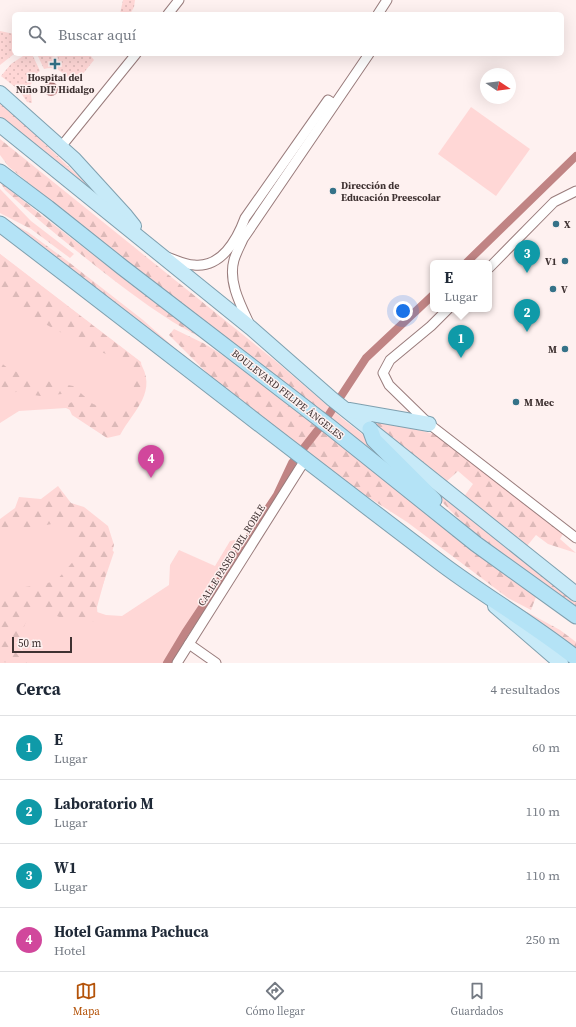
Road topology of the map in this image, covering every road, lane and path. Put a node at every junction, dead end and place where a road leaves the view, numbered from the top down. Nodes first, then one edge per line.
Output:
1 (179, 0) edge
2 (387, 0) edge
3 (170, 12) edge
4 (379, 12) edge
5 (134, 56) edge
6 (367, 56) edge
7 (0, 93) edge
8 (331, 102) junction
9 (0, 125) edge
10 (60, 148) junction
11 (0, 163) edge
12 (0, 172) edge
13 (576, 191) edge
14 (48, 208) junction
15 (0, 224) edge
16 (147, 244) junction
17 (158, 253) junction
18 (492, 265) edge
19 (445, 312) edge
20 (251, 328) junction
21 (347, 410) junction
22 (429, 424) junction
23 (370, 429) junction
24 (300, 456) junction
25 (576, 538) edge
26 (476, 544) junction
27 (471, 585) junction
28 (576, 594) edge
29 (576, 616) edge
30 (189, 644) junction
31 (576, 658) edge
32 (177, 663) edge
33 (216, 663) edge
34 (561, 663) edge

1 - 3 street
2 - 4 street
5 - 10 street
6 - 8 street
7 - 10 main road
8 - 17 street
8 - 20 street
9 - 16 main road
10 - 16 main road
11 - 14 highway
12 - 14 highway, BOULEVARD FELIPE ÁNGELES
13 - 18 street
14 - 26 highway, BOULEVARD FELIPE ÁNGELES
15 - 24 highway
16 - 17 main road
17 - 20 main road
19 - 22 street
20 - 21 main road
21 - 22 main road
21 - 23 main road
22 - 25 street
23 - 26 highway
23 - 28 main road
24 - 27 highway
24 - 30 street, CALLE PASEO DEL ROBLE
26 - 29 highway, BOULEVARD FELIPE ÁNGELES
27 - 31 highway
27 - 34 main road
30 - 32 street, CALLE PASEO DEL ROBLE
30 - 33 street

